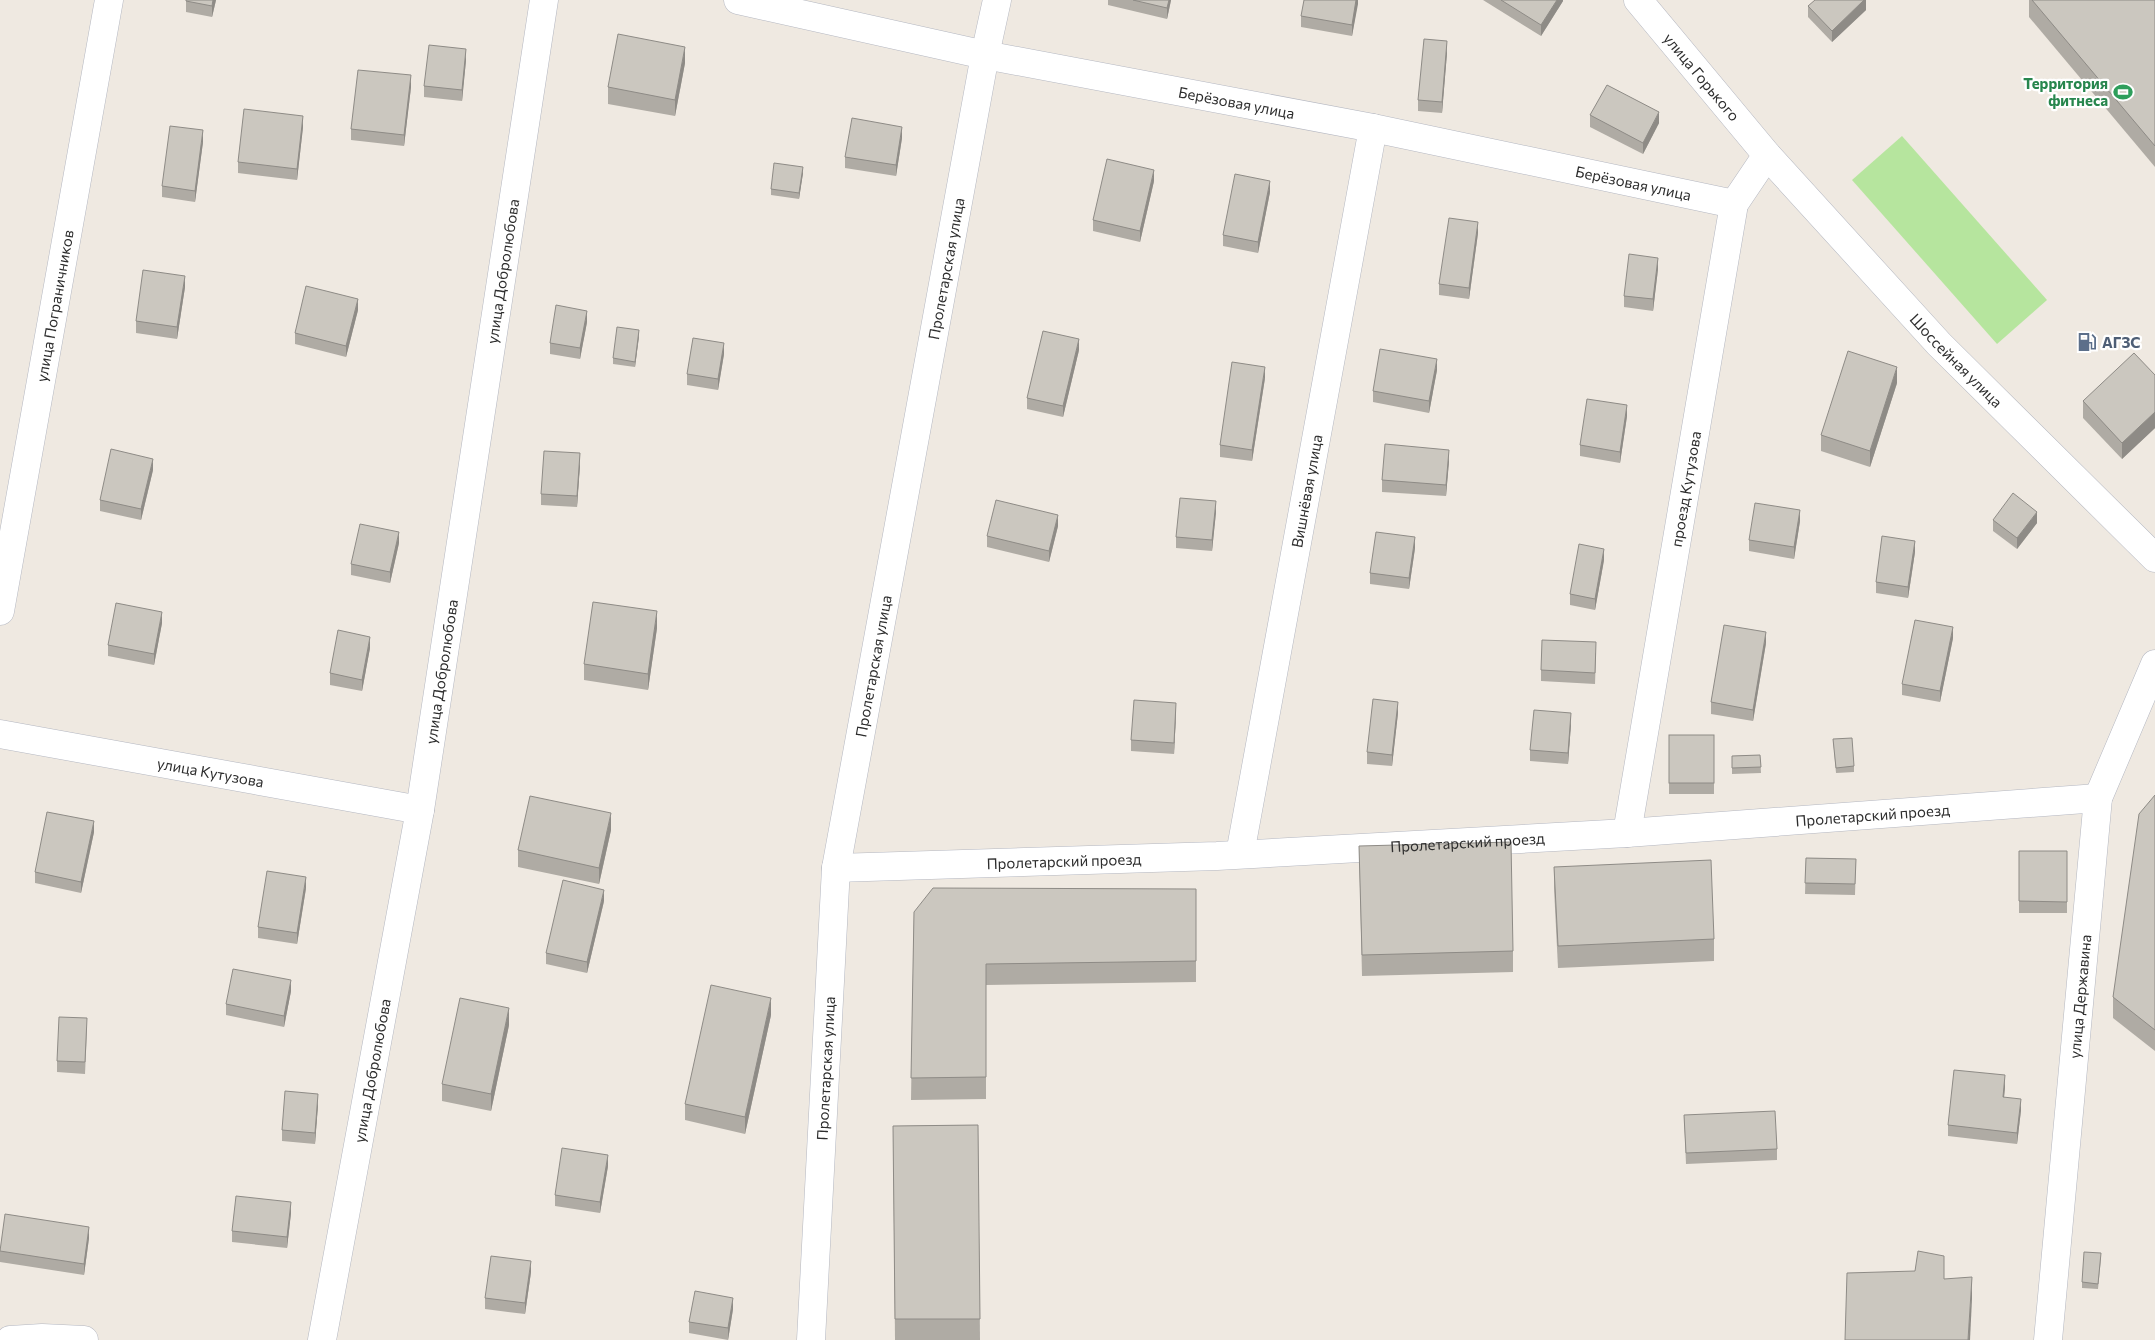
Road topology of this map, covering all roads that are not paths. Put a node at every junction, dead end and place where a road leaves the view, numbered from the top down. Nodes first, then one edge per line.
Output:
1 (109, 0) edge
2 (544, 0) edge
3 (738, 0) edge
4 (997, 0) edge
5 (1638, 0) edge
6 (985, 55) junction
7 (1373, 128) junction
8 (1767, 155) junction
9 (1734, 204) junction
10 (2155, 558) edge
11 (0, 611) edge
12 (2155, 664) edge
13 (0, 734) edge
14 (2098, 798) junction
15 (420, 810) junction
16 (1626, 834) junction
17 (1240, 854) junction
18 (836, 868) junction
19 (10, 1340) edge
20 (84, 1340) edge
21 (322, 1340) edge
22 (811, 1340) edge
23 (2048, 1340) edge

1 - 11 street, улица Пограничников
2 - 15 street, улица Добролюбова
3 - 6 street, Берёзовая улица
4 - 6 street, Пролетарская улица
5 - 8 street, улица Горького
6 - 7 street, Берёзовая улица
6 - 18 street, Пролетарская улица
7 - 9 street, Берёзовая улица
7 - 17 street, Вишнёвая улица
8 - 9 street, проезд Кутузова
8 - 10 street, Шоссейная улица
9 - 16 street, проезд Кутузова
12 - 14 street, улица Державина
13 - 15 street, улица Кутузова
14 - 16 street, Пролетарский проезд
14 - 23 street, улица Державина
15 - 21 street, улица Добролюбова
16 - 17 street, Пролетарский проезд
17 - 18 street, Пролетарский проезд
18 - 22 street, Пролетарская улица
19 - 20 street

